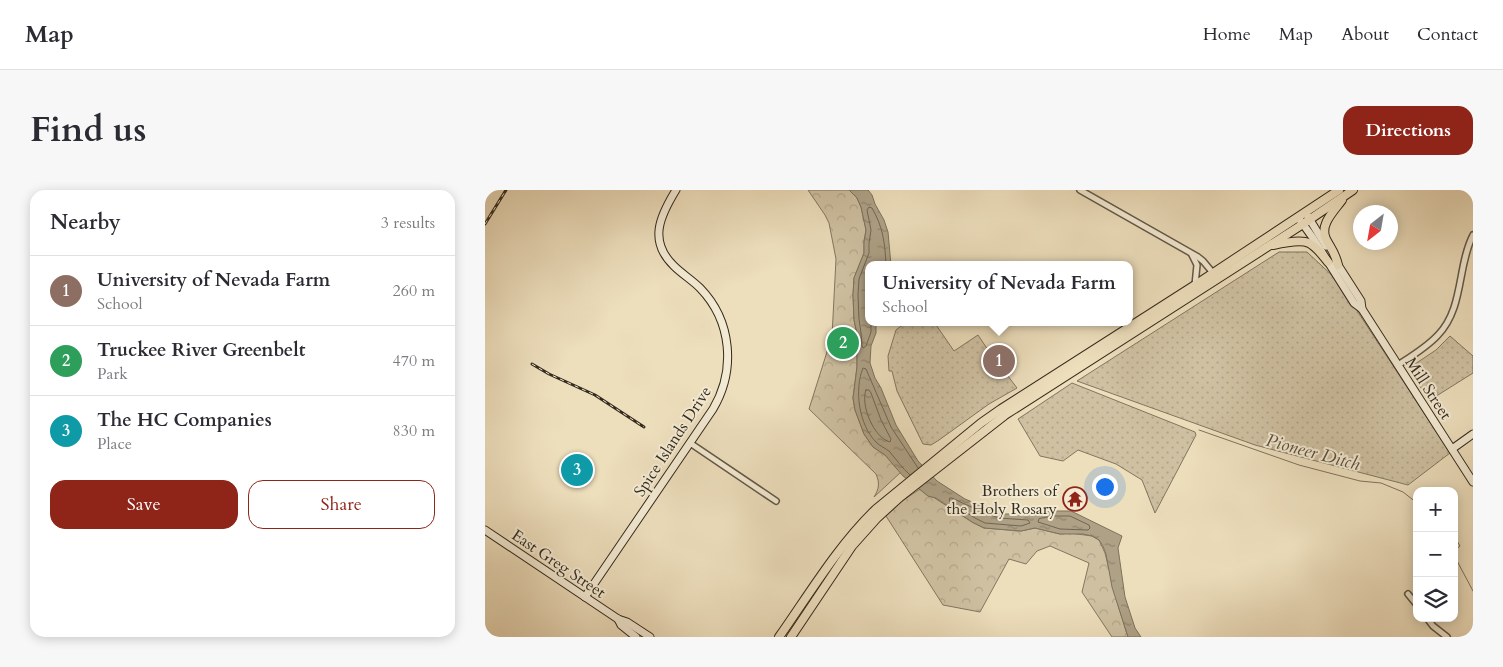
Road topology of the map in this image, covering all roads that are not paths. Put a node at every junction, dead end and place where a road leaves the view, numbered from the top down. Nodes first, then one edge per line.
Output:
1 (676, 190) edge
2 (1080, 190) edge
3 (1339, 190) edge
4 (1351, 192) edge
5 (1306, 219) junction
6 (1473, 235) edge
7 (1267, 247) junction
8 (1189, 253) junction
9 (1329, 262) junction
10 (1338, 264) junction
11 (1213, 273) junction
12 (1195, 285) junction
13 (1363, 309) junction
14 (1133, 326) edge
15 (1133, 326) edge
16 (1398, 365) junction
17 (1027, 396) junction
18 (1473, 434) edge
19 (690, 443) junction
20 (1452, 449) junction
21 (1473, 482) edge
22 (903, 490) junction
23 (776, 501) dead end
24 (485, 530) edge
25 (1408, 594) dead end
26 (585, 597) junction
27 (1413, 600) edge
28 (618, 619) junction
29 (1430, 622) edge
30 (636, 637) edge
31 (650, 637) edge
32 (779, 637) edge
33 (791, 637) edge
34 (1447, 637) edge

1 - 19 main road, Spice Islands Drive
2 - 8 street
3 - 5 main road
4 - 5 main road
4 - 10 main road
5 - 7 main road
5 - 9 main road, Mill Street
5 - 10 main road, Mill Street
5 - 11 main road
6 - 16 street
7 - 9 main road
7 - 17 main road
8 - 11 street
8 - 12 street
9 - 13 main road, Mill Street
10 - 13 main road, Mill Street
11 - 12 main road
12 - 14 main road
13 - 16 main road, Mill Street
15 - 17 main road
16 - 20 main road, Mill Street
17 - 22 main road
18 - 20 main road
19 - 23 street
19 - 26 main road, Spice Islands Drive
20 - 21 main road, Mill Street
22 - 32 main road
22 - 33 main road
24 - 26 main road, East Greg Street
25 - 27 street
26 - 28 main road, East Greg Street
28 - 30 main road, East Greg Street
28 - 31 main road, East Greg Street
29 - 34 street

